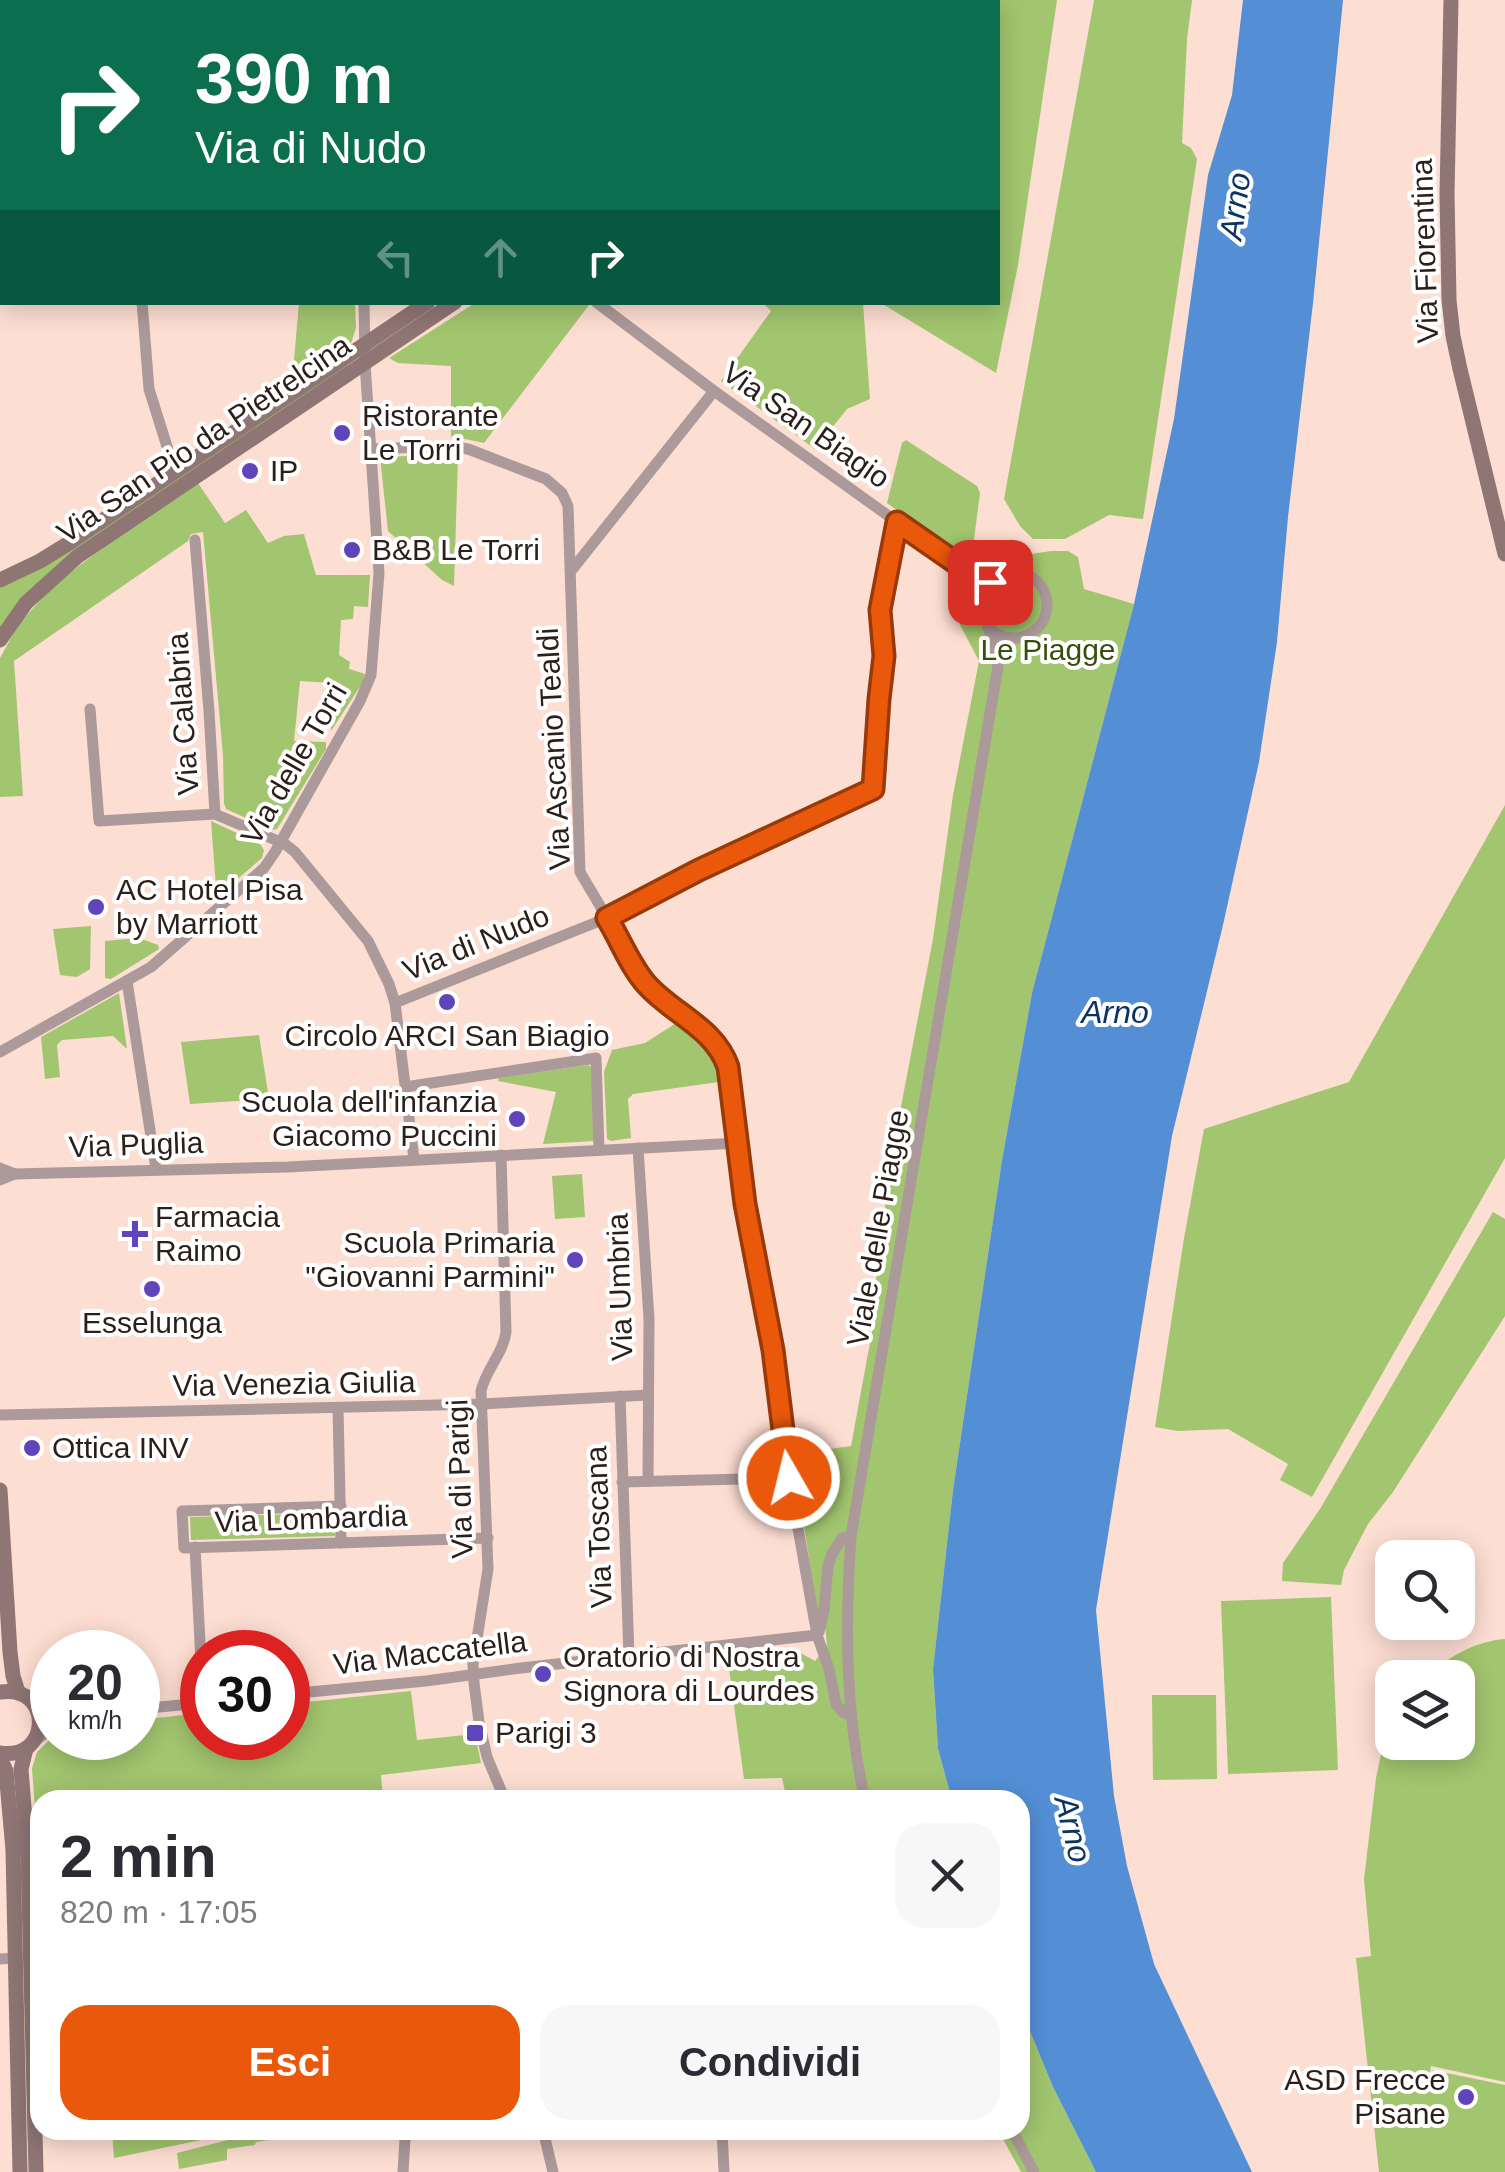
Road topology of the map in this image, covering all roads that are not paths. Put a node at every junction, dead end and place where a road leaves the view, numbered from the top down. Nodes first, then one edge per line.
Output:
1 (1451, 0) edge
2 (142, 305) edge
3 (364, 305) edge
4 (424, 305) edge
5 (451, 305) edge
6 (600, 305) edge
7 (364, 346) junction
8 (365, 363) junction
9 (714, 391) junction
10 (371, 449) junction
11 (175, 472) junction
12 (897, 522) junction
13 (1501, 522) edge
14 (195, 540) dead end
15 (1505, 551) edge
16 (571, 571) junction
17 (0, 580) edge
18 (990, 582) junction
19 (988, 626) junction
20 (1017, 639) junction
21 (0, 640) edge
22 (998, 666) junction
23 (90, 709) dead end
24 (215, 814) junction
25 (280, 842) junction
26 (607, 918) junction
27 (127, 981) junction
28 (394, 1003) junction
29 (0, 1052) edge
30 (404, 1086) junction
31 (738, 1143) junction
32 (638, 1148) junction
33 (599, 1150) junction
34 (501, 1156) junction
35 (414, 1160) junction
36 (0, 1168) edge
37 (156, 1169) junction
38 (15, 1174) junction
39 (0, 1180) edge
40 (648, 1395) junction
41 (620, 1396) junction
42 (481, 1404) junction
43 (338, 1408) junction
44 (0, 1416) edge
45 (621, 1424) junction
46 (648, 1424) junction
47 (789, 1478) junction
48 (648, 1480) junction
49 (622, 1482) junction
50 (0, 1490) edge
51 (341, 1506) junction
52 (851, 1536) junction
53 (488, 1538) junction
54 (341, 1543) junction
55 (194, 1547) junction
56 (199, 1630) edge
57 (817, 1636) junction
58 (628, 1656) junction
59 (474, 1675) junction
60 (0, 1692) edge
61 (18, 1692) junction
62 (310, 1692) edge
63 (30, 1701) edge
64 (850, 1716) junction
65 (29, 1746) joint
66 (0, 1756) edge
67 (501, 1790) edge
68 (862, 1790) edge
69 (30, 1936) edge
70 (8, 1959) edge
71 (35, 2140) edge
72 (405, 2140) edge
73 (546, 2140) edge
74 (722, 2140) edge
75 (1017, 2140) edge
76 (20, 2172) edge
77 (36, 2172) edge
78 (403, 2172) edge
79 (553, 2172) edge
80 (724, 2172) edge
81 (1034, 2172) edge

1 - 13 main road, Via Fiorentina
2 - 11 street
3 - 7 street, Via delle Torri
4 - 7 main road, Via San Pio da Pietrelcina
5 - 8 main road, Via San Pio da Pietrelcina
6 - 9 street, Via San Biagio
7 - 8 street, Via delle Torri
7 - 11 main road, Via San Pio da Pietrelcina
8 - 10 street, Via delle Torri
8 - 21 main road, Via San Pio da Pietrelcina
9 - 12 street, Via San Biagio
9 - 16 street
10 - 16 street, Via Ascanio Tealdi
10 - 25 street, Via delle Torri
11 - 17 main road, Via San Pio da Pietrelcina
12 - 18 street, Via San Biagio
12 - 26 street, Via di Nudo
13 - 15 main road, Via Fiorentina
14 - 24 street, Via Calabria
16 - 26 street, Via Ascanio Tealdi
18 - 19 street
18 - 20 street
19 - 20 street
19 - 22 street, Viale delle Piagge
20 - 22 street, Viale delle Piagge
22 - 52 street, Viale delle Piagge
23 - 24 street
24 - 25 street, Via Calabria
25 - 27 street, Via delle Torri
25 - 28 street
26 - 28 street, Via di Nudo
26 - 31 street, Via Ascanio Tealdi
27 - 29 street, Via delle Torri
27 - 37 street
28 - 30 street
30 - 33 street
30 - 35 street
31 - 32 street, Via Puglia
31 - 47 street, Via Ascanio Tealdi
32 - 33 street, Via Puglia
32 - 40 street, Via Umbria
33 - 34 street, Via Puglia
34 - 35 street, Via Puglia
34 - 42 street, Via di Parigi
35 - 37 street, Via Puglia
36 - 38 street, Via Puglia
37 - 38 street, Via Puglia
38 - 39 street, Via Puglia
40 - 41 street, Via Venezia Giulia
40 - 46 street, Via Umbria
41 - 42 street, Via Venezia Giulia
41 - 45 street, Via Toscana
42 - 43 street, Via Venezia Giulia
42 - 53 street, Via di Parigi
43 - 44 street, Via Venezia Giulia
43 - 51 street
45 - 46 street
45 - 49 street, Via Toscana
46 - 48 street, Via Umbria
47 - 48 street
47 - 57 street, Via Ascanio Tealdi
48 - 49 street
49 - 58 street, Via Toscana
50 - 61 main road
51 - 54 street
51 - 55 street
52 - 57 street
52 - 64 street, Viale delle Piagge
53 - 54 street, Via Lombardia
53 - 59 street, Via di Parigi
54 - 55 street, Via Lombardia
55 - 56 street
57 - 58 street, Via Maccatella
57 - 64 street
58 - 59 street, Via Maccatella
59 - 62 street, Via Maccatella
59 - 67 street, Via di Parigi
60 - 61 main road
61 - 63 main road
64 - 68 street, Viale delle Piagge
65 - 66 main road
65 - 69 main road
66 - 70 main road
70 - 76 main road
71 - 77 main road
72 - 78 street
73 - 79 street
74 - 80 street
75 - 81 street

